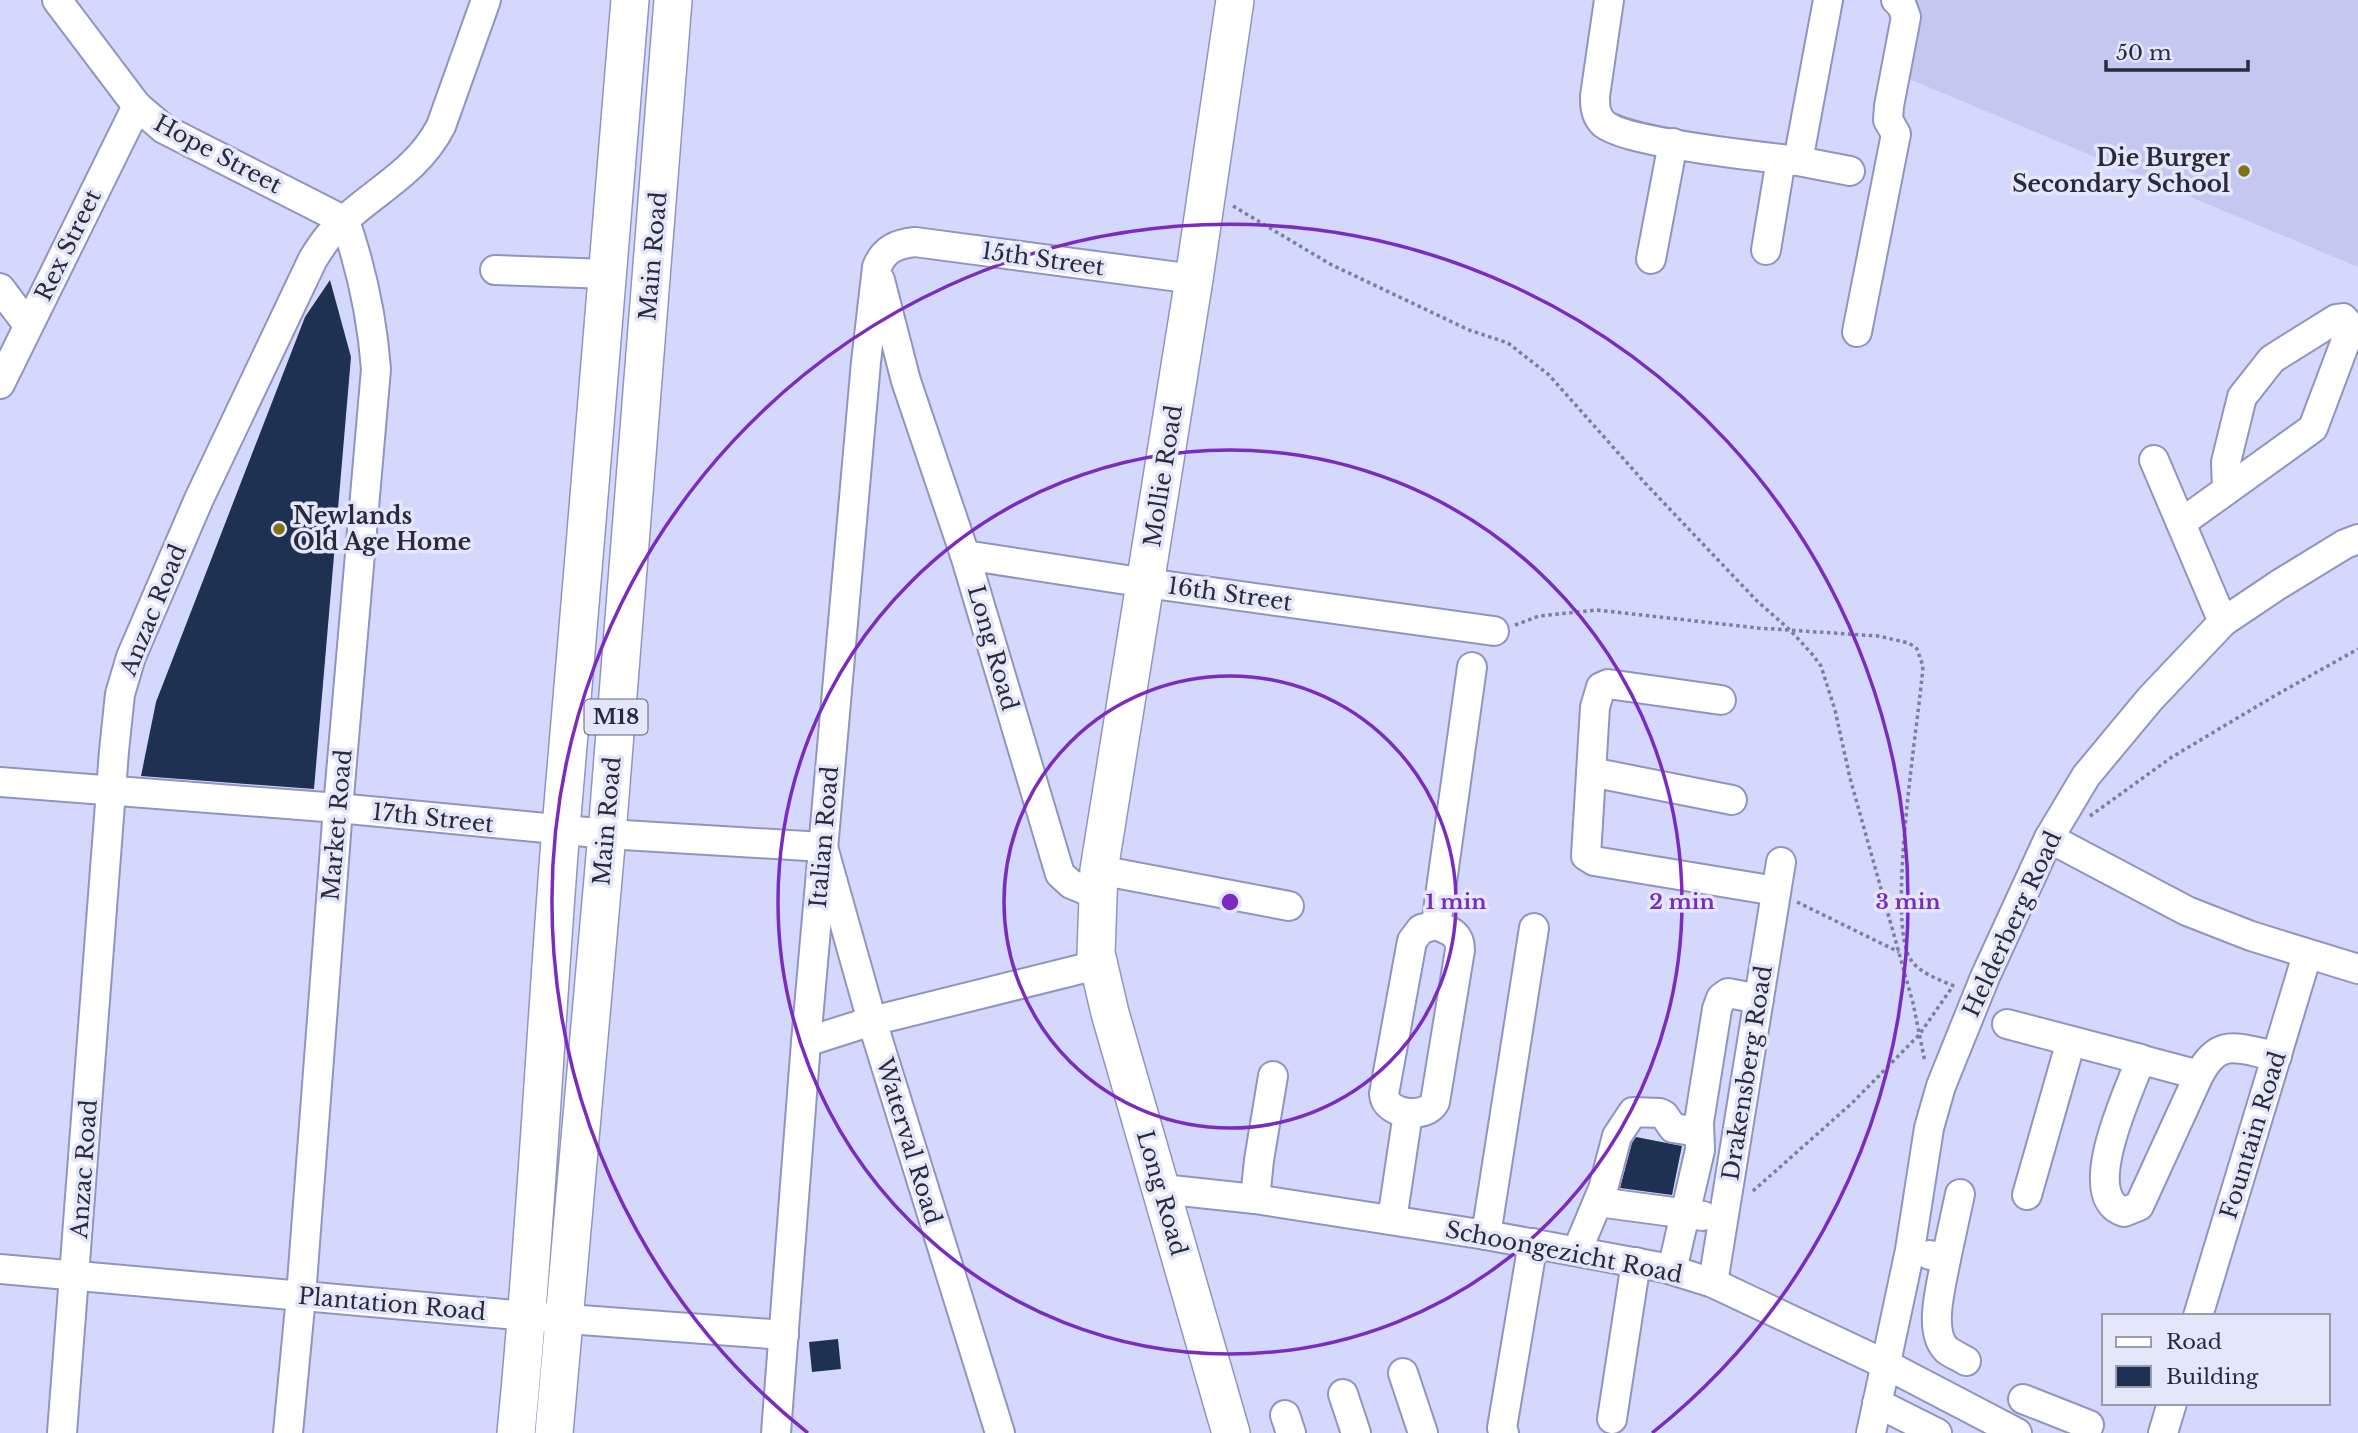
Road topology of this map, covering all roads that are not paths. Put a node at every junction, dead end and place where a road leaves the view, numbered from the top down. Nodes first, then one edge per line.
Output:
1 (57, 0) edge
2 (486, 0) edge
3 (630, 0) edge
4 (673, 0) edge
5 (1235, 0) edge
6 (1609, 0) edge
7 (1828, 0) edge
8 (1896, 0) edge
9 (136, 106) junction
10 (1673, 142) junction
11 (1789, 160) junction
12 (1850, 170) dead end
13 (345, 221) junction
14 (1766, 250) dead end
15 (884, 257) junction
16 (1651, 259) dead end
17 (495, 270) dead end
18 (609, 274) junction
19 (1194, 279) junction
20 (0, 288) edge
21 (28, 325) junction
22 (1857, 332) dead end
23 (866, 362) junction
24 (906, 381) junction
25 (0, 384) edge
26 (2154, 460) dead end
27 (2227, 490) junction
28 (2181, 523) junction
29 (2358, 539) edge
30 (965, 555) junction
31 (1146, 583) junction
32 (2223, 622) junction
33 (1494, 631) road end
34 (1472, 667) dead end
35 (1721, 700) dead end
36 (1591, 772) junction
37 (0, 782) edge
38 (113, 792) junction
39 (1732, 800) dead end
40 (338, 808) junction
41 (561, 831) junction
42 (607, 834) junction
43 (2049, 838) junction
44 (823, 847) junction
45 (1781, 862) dead end
46 (1098, 883) junction
47 (1776, 891) junction
48 (1289, 906) dead end
49 (1436, 925) junction
50 (1534, 928) dead end
51 (2307, 955) junction
52 (1096, 959) junction
53 (2358, 969) edge
54 (1759, 999) junction
55 (872, 1021) junction
56 (2071, 1041) junction
57 (806, 1042) junction
58 (2277, 1056) junction
59 (2141, 1059) junction
60 (2199, 1075) junction
61 (1273, 1076) dead end
62 (1408, 1113) junction
63 (1699, 1132) junction
64 (1161, 1189) junction
65 (1960, 1194) dead end
66 (2026, 1195) dead end
67 (1255, 1199) junction
68 (1598, 1202) junction
69 (1685, 1215) junction
70 (1724, 1216) junction
71 (1392, 1220) junction
72 (1486, 1235) junction
73 (1533, 1244) junction
74 (1910, 1250) junction
75 (1577, 1251) junction
76 (1946, 1259) junction
77 (1636, 1262) junction
78 (0, 1269) edge
79 (1672, 1270) junction
80 (76, 1274) junction
81 (1713, 1283) junction
82 (301, 1296) junction
83 (2199, 1314) edge
84 (527, 1316) junction
85 (564, 1318) junction
86 (784, 1335) junction
87 (1966, 1361) dead end
88 (1887, 1366) junction
89 (1403, 1373) dead end
90 (1343, 1394) dead end
91 (2023, 1399) dead end
92 (1877, 1403) junction
93 (2171, 1405) edge
94 (1612, 1419) dead end
95 (2080, 1426) edge
96 (1500, 1431) edge
97 (62, 1433) edge
98 (288, 1433) edge
99 (516, 1433) edge
100 (554, 1433) edge
101 (776, 1433) edge
102 (1000, 1433) edge
103 (1231, 1433) edge
104 (1356, 1433) edge
105 (1423, 1433) edge
106 (1871, 1433) edge
107 (1937, 1433) edge
108 (2017, 1433) edge
109 (2163, 1433) edge

1 - 9 street, Hope Street
2 - 13 street, Anzac Road
3 - 18 main road, Main Road / M18
4 - 42 main road, Main Road / M18
5 - 19 main road, Mollie Road
6 - 10 street
7 - 11 street
8 - 22 street
9 - 13 street, Hope Street
9 - 21 street, Rex Street
10 - 11 street
10 - 16 street
11 - 12 street
11 - 14 street
13 - 38 street, Anzac Road
13 - 40 street, Market Road
15 - 19 street, 15th Street
15 - 23 street, Italian Road
15 - 24 street, Long Road
17 - 18 street
18 - 41 main road, Main Road / M18
19 - 31 main road, Mollie Road
20 - 21 street
21 - 25 street, Rex Street
23 - 24 street
23 - 44 street, Italian Road
24 - 30 street, Long Road
26 - 28 street
27 - 27 street
27 - 28 street
28 - 32 street
29 - 32 street, Helderberg Road
30 - 31 street, 16th Street
30 - 46 street, Long Road
31 - 33 street, 16th Street
31 - 46 main road, Mollie Road
32 - 43 street, Helderberg Road
34 - 49 street
35 - 36 street
36 - 39 street
36 - 47 street
37 - 38 street, 17th Street
38 - 40 street, 17th Street
38 - 80 street, Anzac Road
40 - 41 street, 17th Street
40 - 82 street, Market Road
41 - 42 street, 17th Street
41 - 84 main road, Main Road / M18
42 - 44 street, 17th Street
42 - 85 main road, Main Road / M18
43 - 51 street
43 - 74 street, Helderberg Road
44 - 55 street, Waterval Road
44 - 57 street, Italian Road
45 - 47 street, Drakensberg Road
46 - 48 street
46 - 52 main road, Mollie Road
47 - 54 street, Drakensberg Road
49 - 62 street
49 - 62 street
50 - 72 street
51 - 53 street
51 - 58 street, Fountain Road
52 - 55 street
52 - 64 main road, Long Road
54 - 63 street
54 - 70 street, Drakensberg Road
55 - 57 street
55 - 102 street, Waterval Road
56 - 59 street
56 - 59 street
56 - 66 street
57 - 86 street, Italian Road
58 - 60 street
58 - 83 street, Fountain Road
59 - 60 street
59 - 60 street
61 - 67 street
62 - 71 street
63 - 68 street
63 - 69 street
64 - 67 street, Schoongezicht Road
64 - 103 main road, Long Road
65 - 76 street
67 - 71 street, Schoongezicht Road
68 - 69 street
68 - 75 street
69 - 70 street
69 - 79 street
70 - 81 street, Drakensberg Road
71 - 72 street, Schoongezicht Road
72 - 73 street, Schoongezicht Road
73 - 75 street, Schoongezicht Road
73 - 96 street
74 - 76 street
74 - 88 street, Helderberg Road
75 - 77 street, Schoongezicht Road
76 - 87 street
77 - 79 street, Schoongezicht Road
77 - 94 street
78 - 80 street, Plantation Road
79 - 81 street, Schoongezicht Road
80 - 82 street, Plantation Road
80 - 97 street, Anzac Road
81 - 88 street, Schoongezicht Road
82 - 84 street, Plantation Road
82 - 98 street, Market Road
84 - 85 street, Plantation Road
84 - 99 main road, Main Road / M18
85 - 86 street, Plantation Road
85 - 100 main road, Main Road / M18
86 - 101 street, Italian Road
88 - 92 street, Helderberg Road
88 - 108 street, Schoongezicht Road
89 - 105 street
90 - 104 street
91 - 95 street
92 - 106 street, Helderberg Road
92 - 107 street
93 - 109 street

